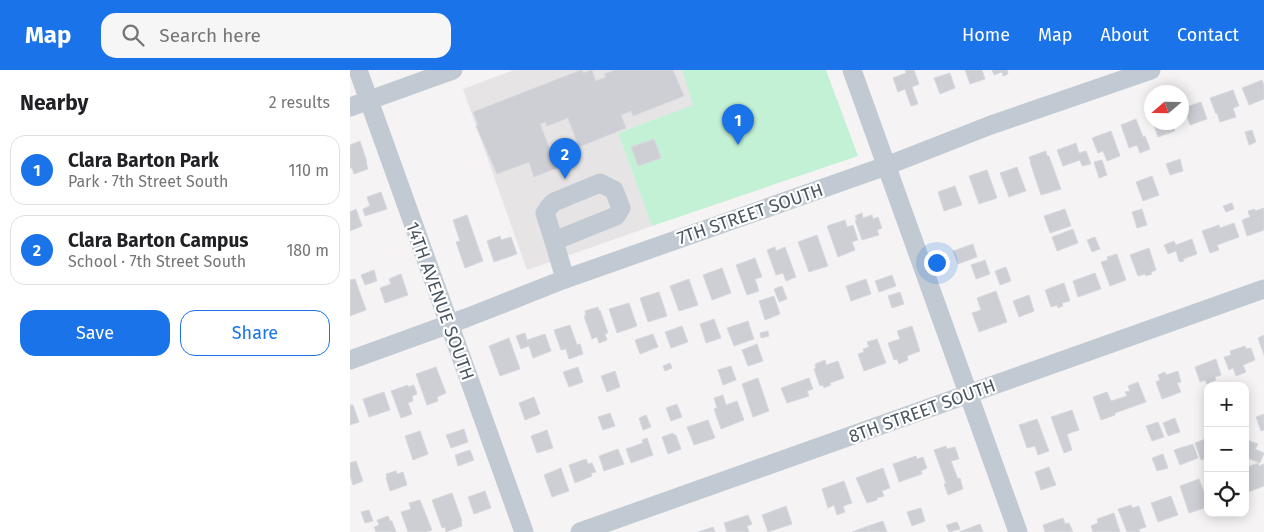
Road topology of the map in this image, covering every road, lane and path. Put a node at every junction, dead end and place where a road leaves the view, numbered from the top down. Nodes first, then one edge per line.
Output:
1 (358, 70) edge
2 (452, 70) edge
3 (852, 70) edge
4 (1151, 70) edge
5 (368, 101) junction
6 (350, 107) edge
7 (886, 166) junction
8 (554, 241) dead end
9 (565, 279) junction
10 (1264, 289) edge
11 (449, 324) junction
12 (350, 360) edge
13 (968, 394) junction
14 (524, 532) edge
15 (580, 532) edge
16 (1018, 532) edge

1 - 5 street, 14TH AVENUE SOUTH
2 - 5 street
3 - 7 street
4 - 7 street, 7TH STREET SOUTH
5 - 6 street
5 - 11 street, 14TH AVENUE SOUTH
7 - 9 street, 7TH STREET SOUTH
7 - 13 street
8 - 9 street
9 - 11 street, 7TH STREET SOUTH
10 - 13 street, 8TH STREET SOUTH
11 - 12 street, 7TH STREET SOUTH
11 - 14 street, 14TH AVENUE SOUTH
13 - 15 street, 8TH STREET SOUTH
13 - 16 street

